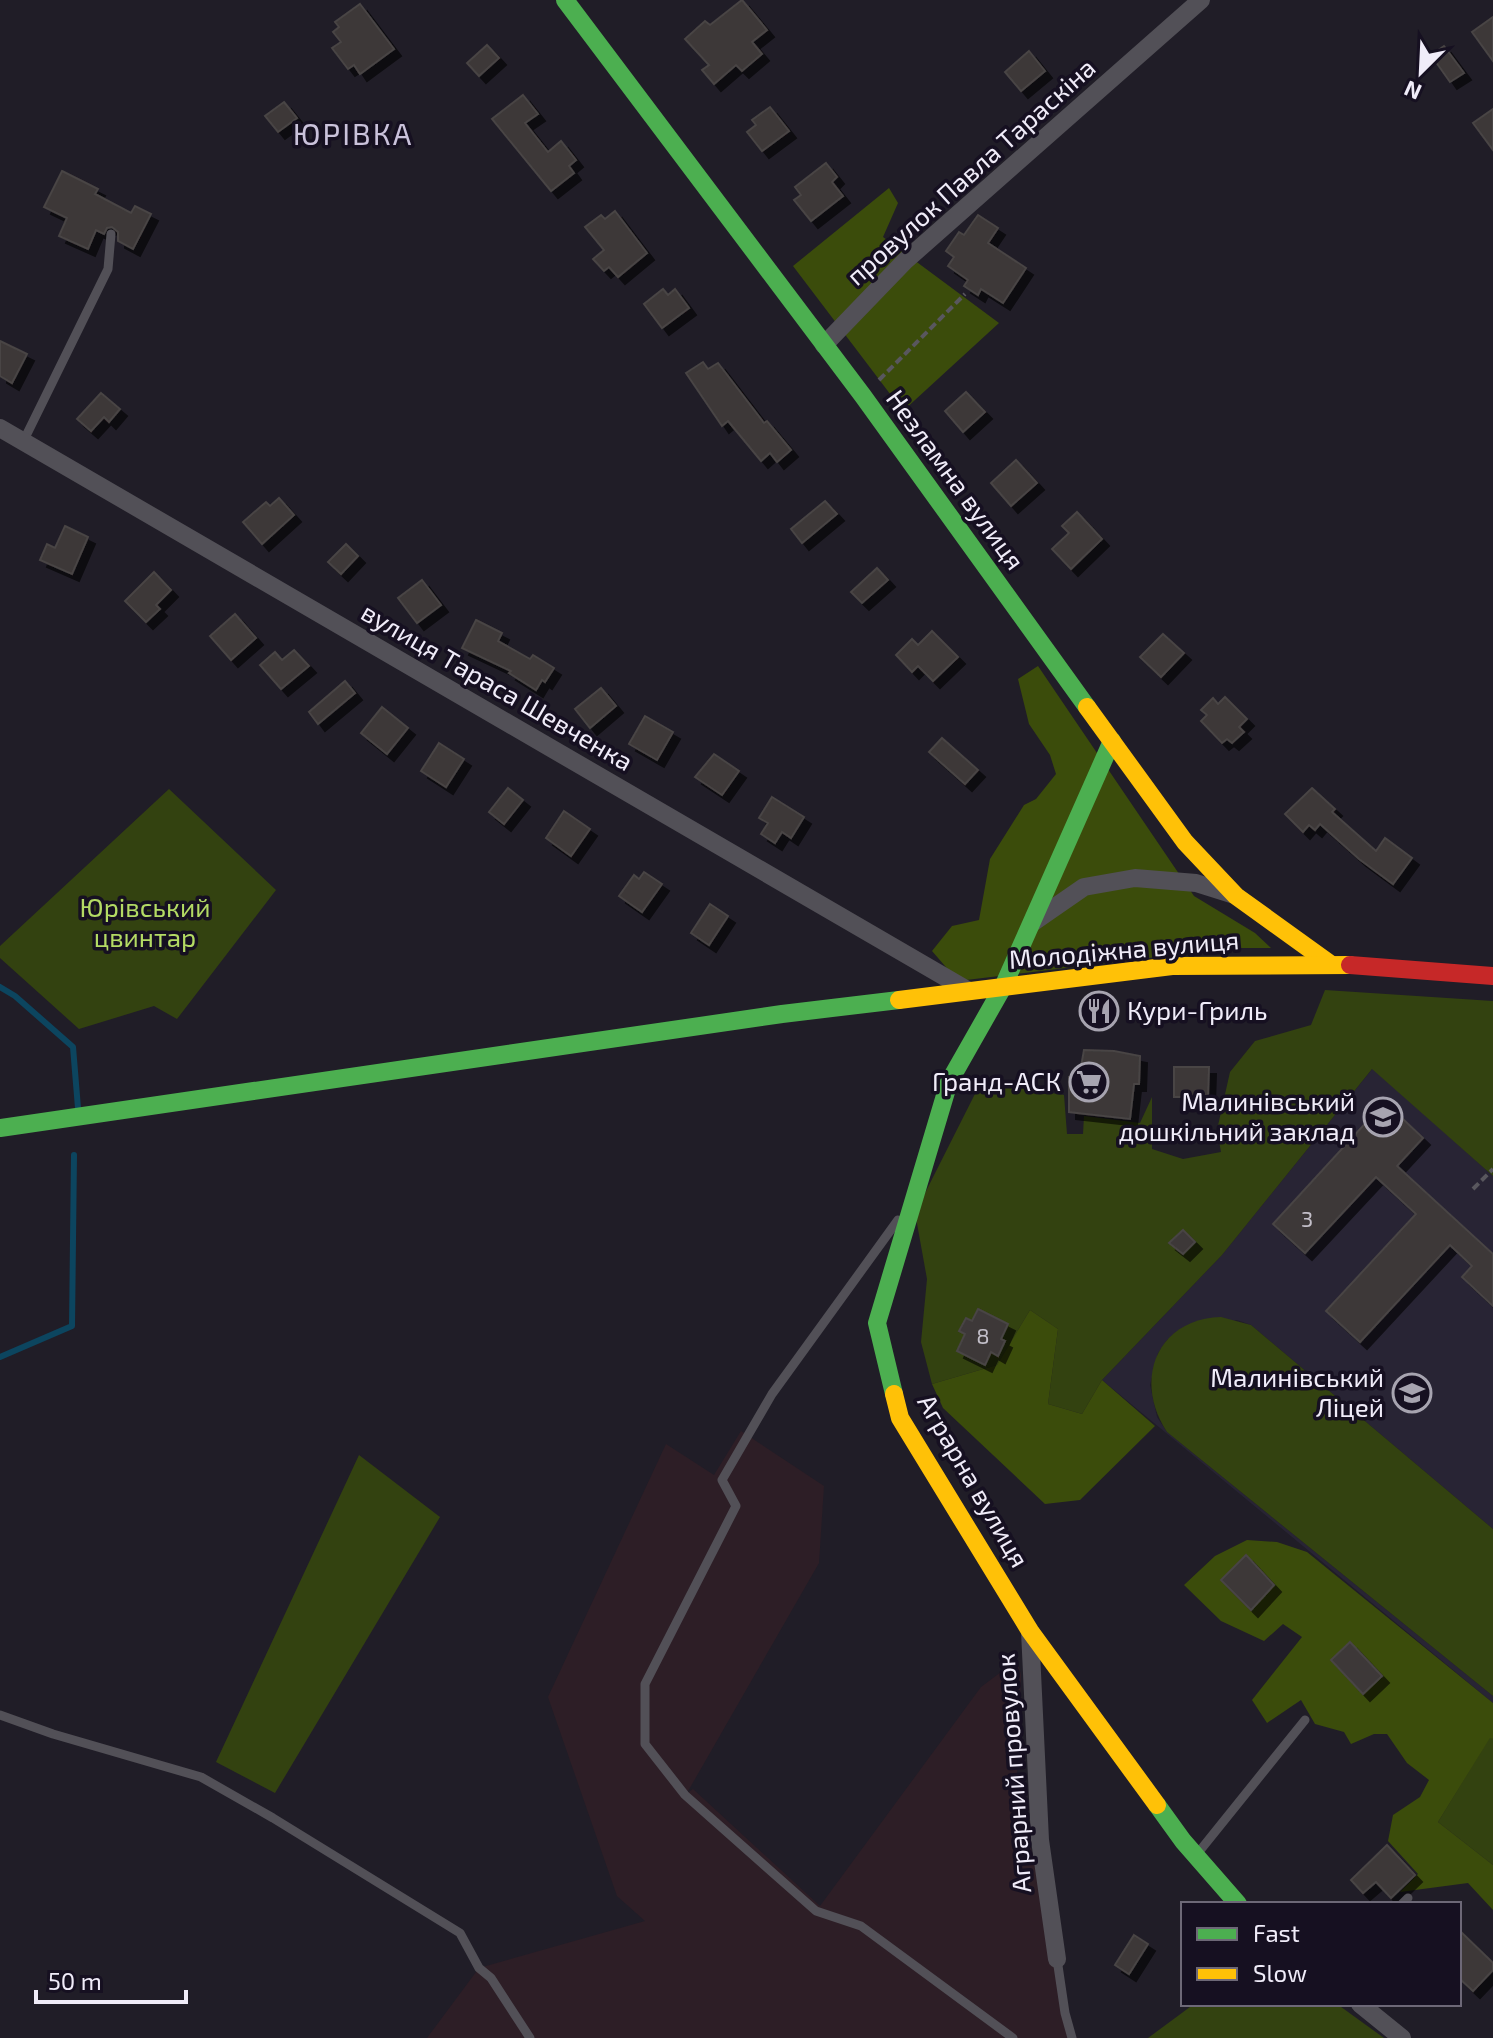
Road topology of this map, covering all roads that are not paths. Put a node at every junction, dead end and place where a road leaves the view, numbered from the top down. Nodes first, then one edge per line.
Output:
1 (565, 0) edge
2 (1201, 0) edge
3 (111, 234) dead end
4 (824, 345) junction
5 (0, 428) edge
6 (23, 442) junction
7 (1112, 741) junction
8 (1236, 896) junction
9 (1032, 923) junction
10 (1329, 963) junction
11 (1493, 976) edge
12 (1003, 987) junction
13 (969, 991) junction
14 (0, 1128) edge
15 (914, 1197) junction
16 (1030, 1631) junction
17 (0, 1715) edge
18 (1305, 1720) dead end
19 (1196, 1855) junction
20 (1236, 1902) edge
21 (1057, 1959) joint
22 (1362, 2006) edge
23 (530, 2038) edge
24 (1013, 2038) edge
25 (1072, 2038) edge
26 (1402, 2038) edge

1 - 4 street, Незламна вулиця
2 - 4 street, провулок Павла Тараскіна
3 - 6 lane
4 - 7 street, Незламна вулиця
5 - 6 street, вулиця Тараса Шевченка
6 - 13 street, вулиця Тараса Шевченка
7 - 8 street, Незламна вулиця
7 - 9 street, Аграрна вулиця
8 - 9 street
8 - 10 street, Незламна вулиця
9 - 12 street, Аграрна вулиця
10 - 11 street, Молодіжна вулиця
10 - 12 street, Молодіжна вулиця
12 - 13 street, Молодіжна вулиця
12 - 15 street, Аграрна вулиця
13 - 14 street, Молодіжна вулиця
15 - 16 street, Аграрна вулиця
15 - 24 lane
16 - 19 street, Аграрна вулиця
16 - 21 street, Аграрний провулок
17 - 23 lane
18 - 19 lane
19 - 20 street, Аграрна вулиця
21 - 25 lane
22 - 26 street

